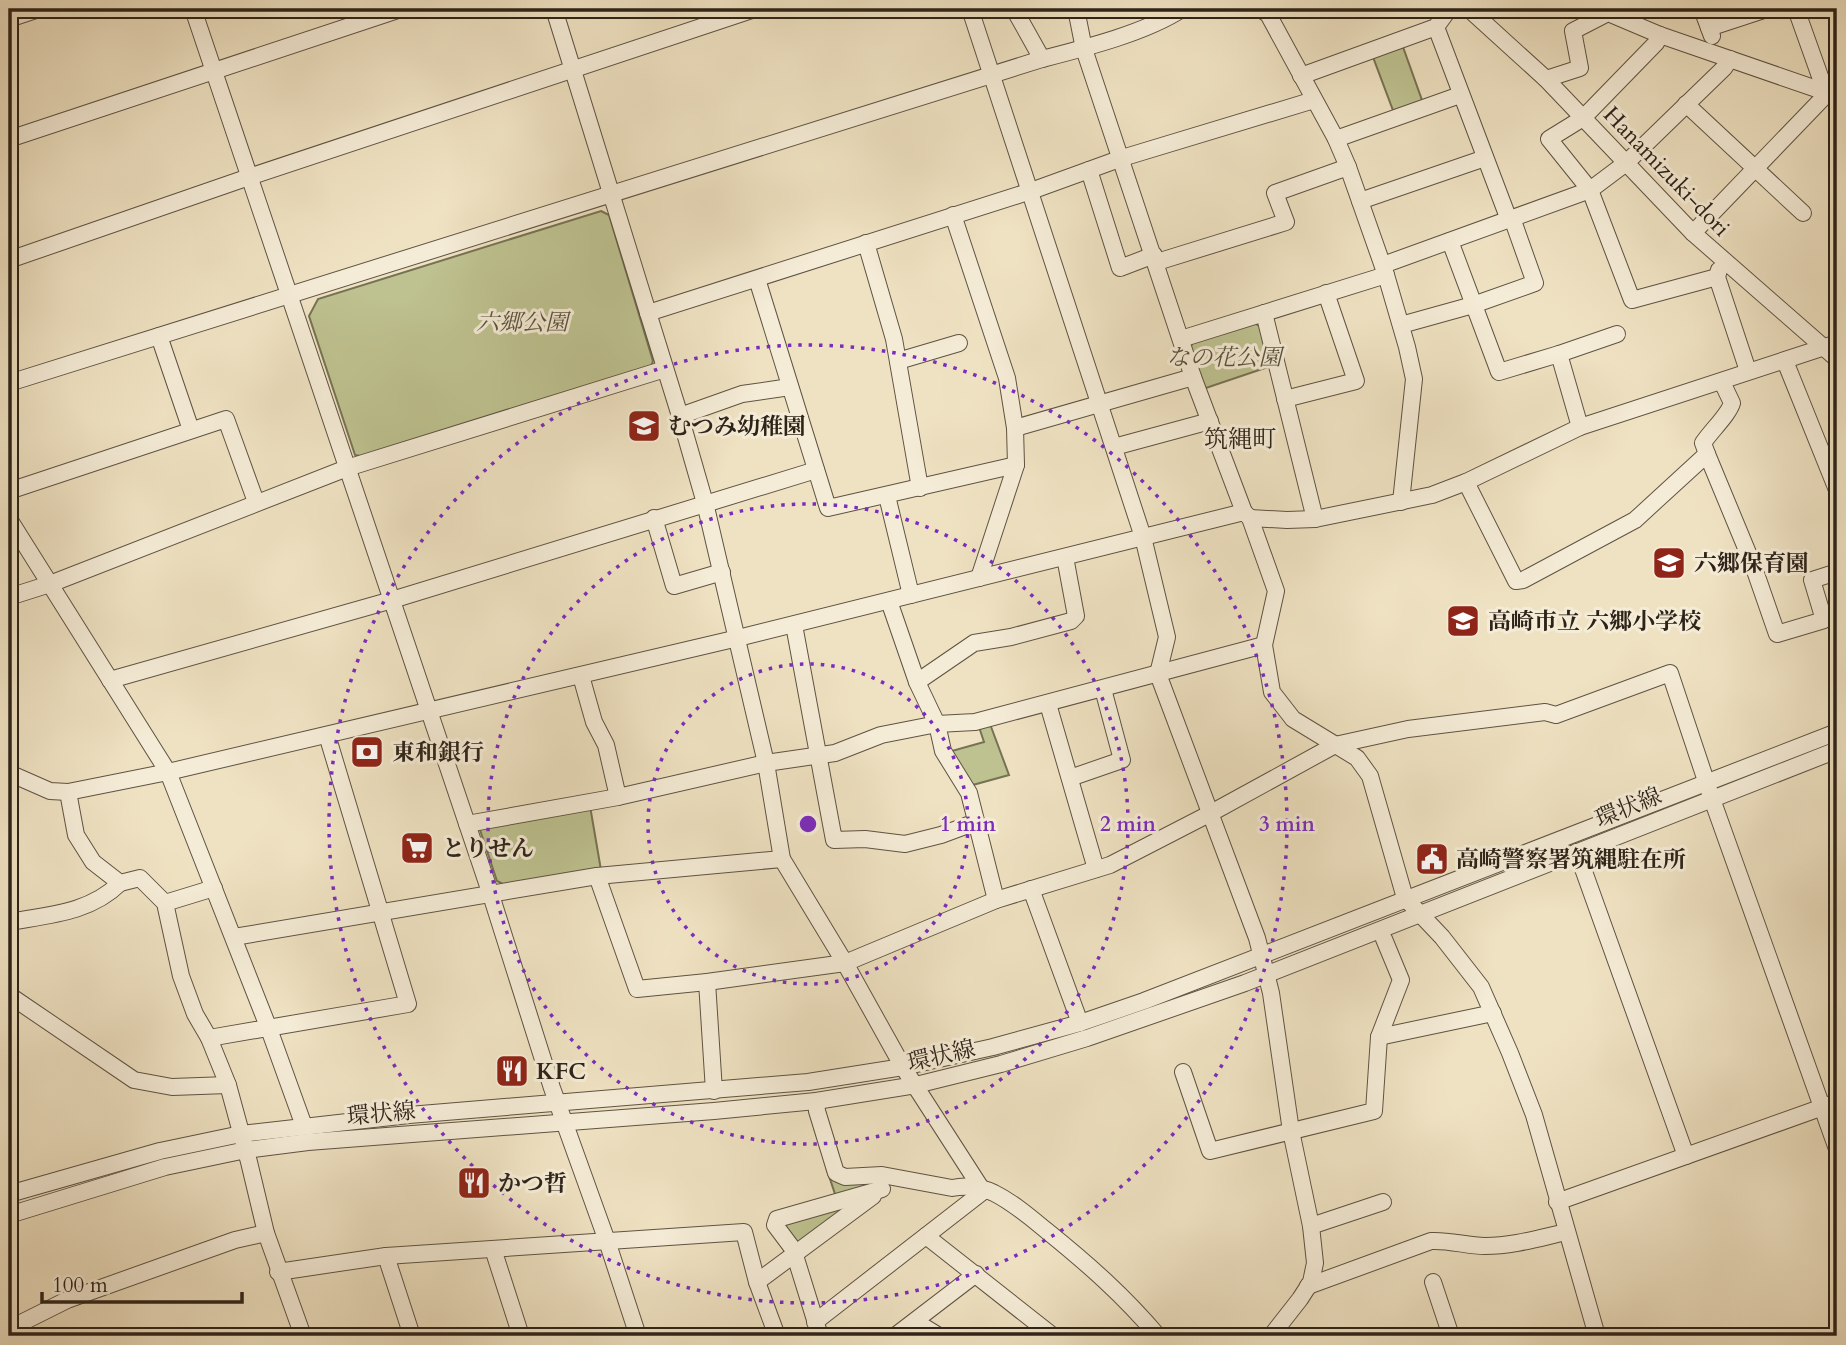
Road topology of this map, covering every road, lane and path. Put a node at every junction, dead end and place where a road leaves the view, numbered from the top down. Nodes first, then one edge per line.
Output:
1 (39, 9) edge
2 (193, 9) edge
3 (401, 9) edge
4 (554, 9) edge
5 (755, 9) edge
6 (970, 9) edge
7 (1014, 9) edge
8 (1076, 9) edge
9 (1182, 9) edge
10 (1449, 9) edge
11 (1469, 9) edge
12 (1703, 9) edge
13 (1767, 9) edge
14 (1796, 9) edge
15 (1271, 10) edge
16 (1611, 12) edge
17 (9, 19) edge
18 (1436, 27) junction
19 (1709, 28) junction
20 (1660, 35) junction
21 (1084, 49) junction
22 (1713, 53) junction
23 (1042, 59) junction
24 (1730, 59) junction
25 (215, 71) junction
26 (573, 71) junction
27 (993, 76) junction
28 (1301, 76) junction
29 (1546, 79) junction
30 (1460, 94) junction
31 (1830, 94) edge
32 (1314, 100) junction
33 (1686, 104) junction
34 (1583, 118) junction
35 (9, 139) edge
36 (1336, 139) junction
37 (1122, 158) junction
38 (1485, 158) junction
39 (1626, 163) junction
40 (1348, 167) junction
41 (1755, 168) junction
42 (1089, 170) junction
43 (249, 177) junction
44 (1590, 190) junction
45 (1031, 191) junction
46 (610, 195) junction
47 (1360, 201) junction
48 (1803, 213) dead end
49 (953, 215) junction
50 (1511, 219) junction
51 (1693, 233) junction
52 (1450, 241) junction
53 (866, 243) junction
54 (1156, 259) junction
55 (9, 260) edge
56 (1723, 261) junction
57 (1384, 270) junction
58 (1717, 277) junction
59 (757, 279) junction
60 (1326, 293) junction
61 (288, 295) junction
62 (1473, 305) junction
63 (648, 313) junction
64 (1264, 313) junction
65 (1401, 325) junction
66 (1617, 334) dead end
67 (159, 336) junction
68 (1181, 339) junction
69 (959, 343) dead end
70 (1830, 344) edge
71 (1559, 354) junction
72 (1837, 359) edge
73 (898, 361) junction
74 (1785, 361) junction
75 (665, 369) junction
76 (1748, 371) junction
77 (1194, 377) junction
78 (1722, 382) junction
79 (9, 383) edge
80 (790, 387) junction
81 (1285, 399) junction
82 (1100, 404) junction
83 (681, 416) junction
84 (1210, 421) junction
85 (1580, 427) junction
86 (1015, 428) junction
87 (191, 430) junction
88 (1114, 447) junction
89 (1707, 454) junction
90 (1016, 465) junction
91 (347, 468) junction
92 (816, 470) junction
93 (1466, 482) junction
94 (920, 488) junction
95 (1837, 490) edge
96 (9, 491) edge
97 (887, 496) junction
98 (256, 502) junction
99 (1401, 502) junction
100 (705, 503) junction
101 (1247, 515) junction
102 (654, 518) junction
103 (9, 519) edge
104 (1315, 519) junction
105 (1143, 537) junction
106 (1065, 557) junction
107 (722, 572) junction
108 (1837, 572) edge
109 (979, 578) junction
110 (50, 584) junction
111 (911, 595) junction
112 (9, 597) edge
113 (392, 600) junction
114 (889, 601) junction
115 (794, 625) junction
116 (738, 638) junction
117 (1264, 645) junction
118 (1158, 674) junction
119 (581, 676) junction
120 (110, 680) junction
121 (917, 681) junction
122 (1103, 689) junction
123 (1048, 704) junction
124 (430, 712) junction
125 (937, 724) junction
126 (1837, 732) edge
127 (327, 735) junction
128 (1335, 745) junction
129 (1837, 750) edge
130 (818, 755) junction
131 (766, 763) junction
132 (168, 772) junction
133 (9, 774) edge
134 (1070, 778) junction
135 (1710, 791) junction
136 (68, 792) junction
137 (618, 797) junction
138 (1211, 813) junction
139 (976, 822) junction
140 (467, 824) junction
141 (1577, 852) junction
142 (782, 859) junction
143 (1096, 869) junction
144 (597, 876) junction
145 (120, 883) junction
146 (215, 888) junction
147 (1031, 889) junction
148 (491, 895) junction
149 (1405, 898) junction
150 (996, 900) junction
151 (165, 903) junction
152 (380, 911) junction
153 (1421, 915) junction
154 (9, 922) edge
155 (234, 937) junction
156 (1384, 939) dead end
157 (1261, 955) junction
158 (845, 962) junction
159 (1266, 975) junction
160 (707, 982) junction
161 (9, 995) edge
162 (1493, 1013) junction
163 (1080, 1023) junction
164 (270, 1029) junction
165 (1379, 1037) junction
166 (209, 1038) junction
167 (903, 1067) junction
168 (1183, 1072) dead end
169 (228, 1085) junction
170 (916, 1085) junction
171 (714, 1091) junction
172 (816, 1101) junction
173 (557, 1103) junction
174 (1830, 1105) edge
175 (564, 1123) junction
176 (304, 1126) junction
177 (1291, 1131) junction
178 (243, 1142) junction
179 (1837, 1149) edge
180 (1686, 1156) junction
181 (902, 1179) junction
182 (882, 1189) junction
183 (983, 1189) junction
184 (9, 1194) edge
185 (1383, 1202) dead end
186 (1557, 1202) junction
187 (9, 1215) edge
188 (1311, 1226) junction
189 (1566, 1232) junction
190 (266, 1233) junction
191 (926, 1236) junction
192 (607, 1241) junction
193 (494, 1249) junction
194 (386, 1256) junction
195 (794, 1256) junction
196 (278, 1272) junction
197 (976, 1274) junction
198 (757, 1282) junction
199 (1433, 1282) dead end
200 (1308, 1286) junction
201 (916, 1322) junction
202 (9, 1329) edge
203 (818, 1329) edge
204 (303, 1336) edge
205 (412, 1336) edge
206 (522, 1336) edge
207 (638, 1336) edge
208 (777, 1336) edge
209 (897, 1336) edge
210 (939, 1336) edge
211 (1053, 1336) edge
212 (1158, 1336) edge
213 (1271, 1336) edge
214 (1451, 1336) edge
215 (1597, 1336) edge

1 - 17 street
2 - 25 street
3 - 25 street
4 - 26 street
5 - 26 street
6 - 27 street
7 - 23 street
8 - 21 street
9 - 21 street
10 - 18 street
11 - 29 street, Hanamizuki-dori
12 - 19 street
13 - 19 street
14 - 31 street
15 - 28 street
16 - 20 street
16 - 29 street
18 - 28 street
18 - 30 street
19 - 22 street
20 - 22 street
20 - 34 street
21 - 23 street
21 - 37 street
22 - 24 street
23 - 27 street
24 - 31 street
24 - 33 street
25 - 35 street
25 - 43 street
26 - 43 street
26 - 46 street
27 - 45 street
27 - 46 street
28 - 32 street
29 - 34 street, Hanamizuki-dori
30 - 36 street
30 - 38 street
31 - 41 street
32 - 36 street
32 - 37 street
33 - 39 street
33 - 41 street
34 - 39 street, Hanamizuki-dori
34 - 44 street
36 - 40 street
37 - 42 street
37 - 54 street
38 - 47 street
38 - 50 street
39 - 44 street
39 - 51 street, Hanamizuki-dori
40 - 47 street
40 - 54 street
41 - 48 street
41 - 51 street
42 - 45 street
42 - 54 street
43 - 55 street
43 - 61 street
44 - 50 street
44 - 58 street
45 - 49 street
45 - 82 street
46 - 61 street
46 - 63 street
47 - 57 street
49 - 53 street
49 - 86 street
50 - 52 street
50 - 62 street
51 - 56 street, Hanamizuki-dori
52 - 57 street
52 - 62 street
53 - 59 street
53 - 73 street
54 - 68 street
56 - 58 street
56 - 70 street, Hanamizuki-dori
57 - 60 street
57 - 65 street
58 - 76 street
59 - 63 street
59 - 80 street
60 - 64 street
60 - 81 street
61 - 67 street
61 - 91 street
62 - 65 street
62 - 71 street
63 - 75 street
64 - 68 street
64 - 81 street
65 - 99 street
66 - 71 street
67 - 79 street
67 - 87 street
68 - 77 street
69 - 73 street
70 - 72 street, Hanamizuki-dori
70 - 74 street
71 - 85 street
73 - 94 street
74 - 76 street
74 - 95 street
75 - 83 street
75 - 91 street
76 - 78 street
77 - 82 street
77 - 84 street
78 - 85 street
78 - 89 street
80 - 83 street
80 - 92 street
81 - 104 street
82 - 86 street
82 - 88 street
83 - 100 street
84 - 88 street
84 - 101 street
85 - 93 street
86 - 90 street
87 - 96 street
87 - 98 street
88 - 105 street
89 - 93 street
89 - 108 street
90 - 94 street
90 - 109 street
91 - 98 street
91 - 113 street
92 - 97 street
92 - 100 street
93 - 99 street
94 - 97 street
97 - 111 street
98 - 110 street
99 - 104 street
100 - 102 street
100 - 107 street
101 - 104 street
101 - 105 street
101 - 117 street
102 - 107 street
102 - 113 street
103 - 110 street
105 - 106 street
105 - 118 street
106 - 109 street
106 - 121 street
107 - 116 street
109 - 111 street
110 - 112 street
110 - 120 street
111 - 114 street
113 - 120 street
113 - 124 street
114 - 115 street
114 - 121 street
115 - 116 street
115 - 130 street
116 - 119 street
116 - 131 street
117 - 118 street
117 - 128 street
118 - 122 street
118 - 138 street
119 - 124 street
119 - 137 street
120 - 132 street
121 - 125 street
122 - 123 street
122 - 134 street
123 - 125 street
123 - 134 street
124 - 127 street
124 - 140 street
125 - 130 street
125 - 139 street
126 - 135 street, 環状線
127 - 132 street
127 - 152 street
128 - 135 street
128 - 138 street
128 - 149 street
129 - 135 street, 環状線
130 - 131 street
130 - 139 street
131 - 137 street
131 - 142 street
132 - 136 street
132 - 146 street
133 - 136 street
134 - 143 street
135 - 141 street, 環状線
135 - 149 street, 環状線
135 - 174 street
136 - 145 street
137 - 140 street
138 - 143 street
138 - 157 street
139 - 150 street
140 - 148 street
141 - 153 street, 環状線
141 - 180 street
142 - 144 street
142 - 158 street
143 - 147 street
144 - 148 street
144 - 160 street
145 - 151 street
145 - 154 street
146 - 151 street
146 - 155 street
147 - 150 street
147 - 163 street
148 - 152 street
148 - 173 street
149 - 153 street
149 - 157 street, 環状線
150 - 158 street
151 - 166 street
152 - 155 street
152 - 164 street
153 - 159 street, 環状線
153 - 162 street
155 - 164 street
156 - 165 street
157 - 159 street
157 - 163 street, 環状線
158 - 160 street
158 - 167 street
159 - 170 street, 環状線
159 - 177 street
160 - 171 street
161 - 169 street
162 - 165 street
162 - 186 street
163 - 167 street, 環状線
164 - 166 street
164 - 176 street
165 - 177 street
166 - 169 street
167 - 170 street
167 - 171 street, 環状線
168 - 177 street
169 - 178 street
170 - 172 street, 環状線
170 - 183 street
171 - 173 street, 環状線
172 - 175 street, 環状線
172 - 181 street
173 - 175 street
173 - 176 street, 環状線
174 - 179 street
174 - 180 street
175 - 178 street, 環状線
175 - 192 street
176 - 178 street, 環状線
177 - 188 street
178 - 184 street, 環状線
178 - 187 street, 環状線
178 - 190 street
180 - 186 street
181 - 182 street
181 - 183 street
182 - 195 street
182 - 195 street
183 - 191 street
183 - 212 street
185 - 188 street
186 - 189 street
188 - 200 street
189 - 200 street
189 - 215 street
190 - 196 street
190 - 202 street
191 - 197 street
191 - 203 street
192 - 193 street
192 - 198 street
192 - 207 street
193 - 194 street
193 - 206 street
194 - 196 street
194 - 205 street
195 - 198 street
195 - 203 street
196 - 204 street
197 - 201 street
197 - 211 street
198 - 208 street
199 - 214 street
200 - 213 street
201 - 209 street
201 - 210 street

